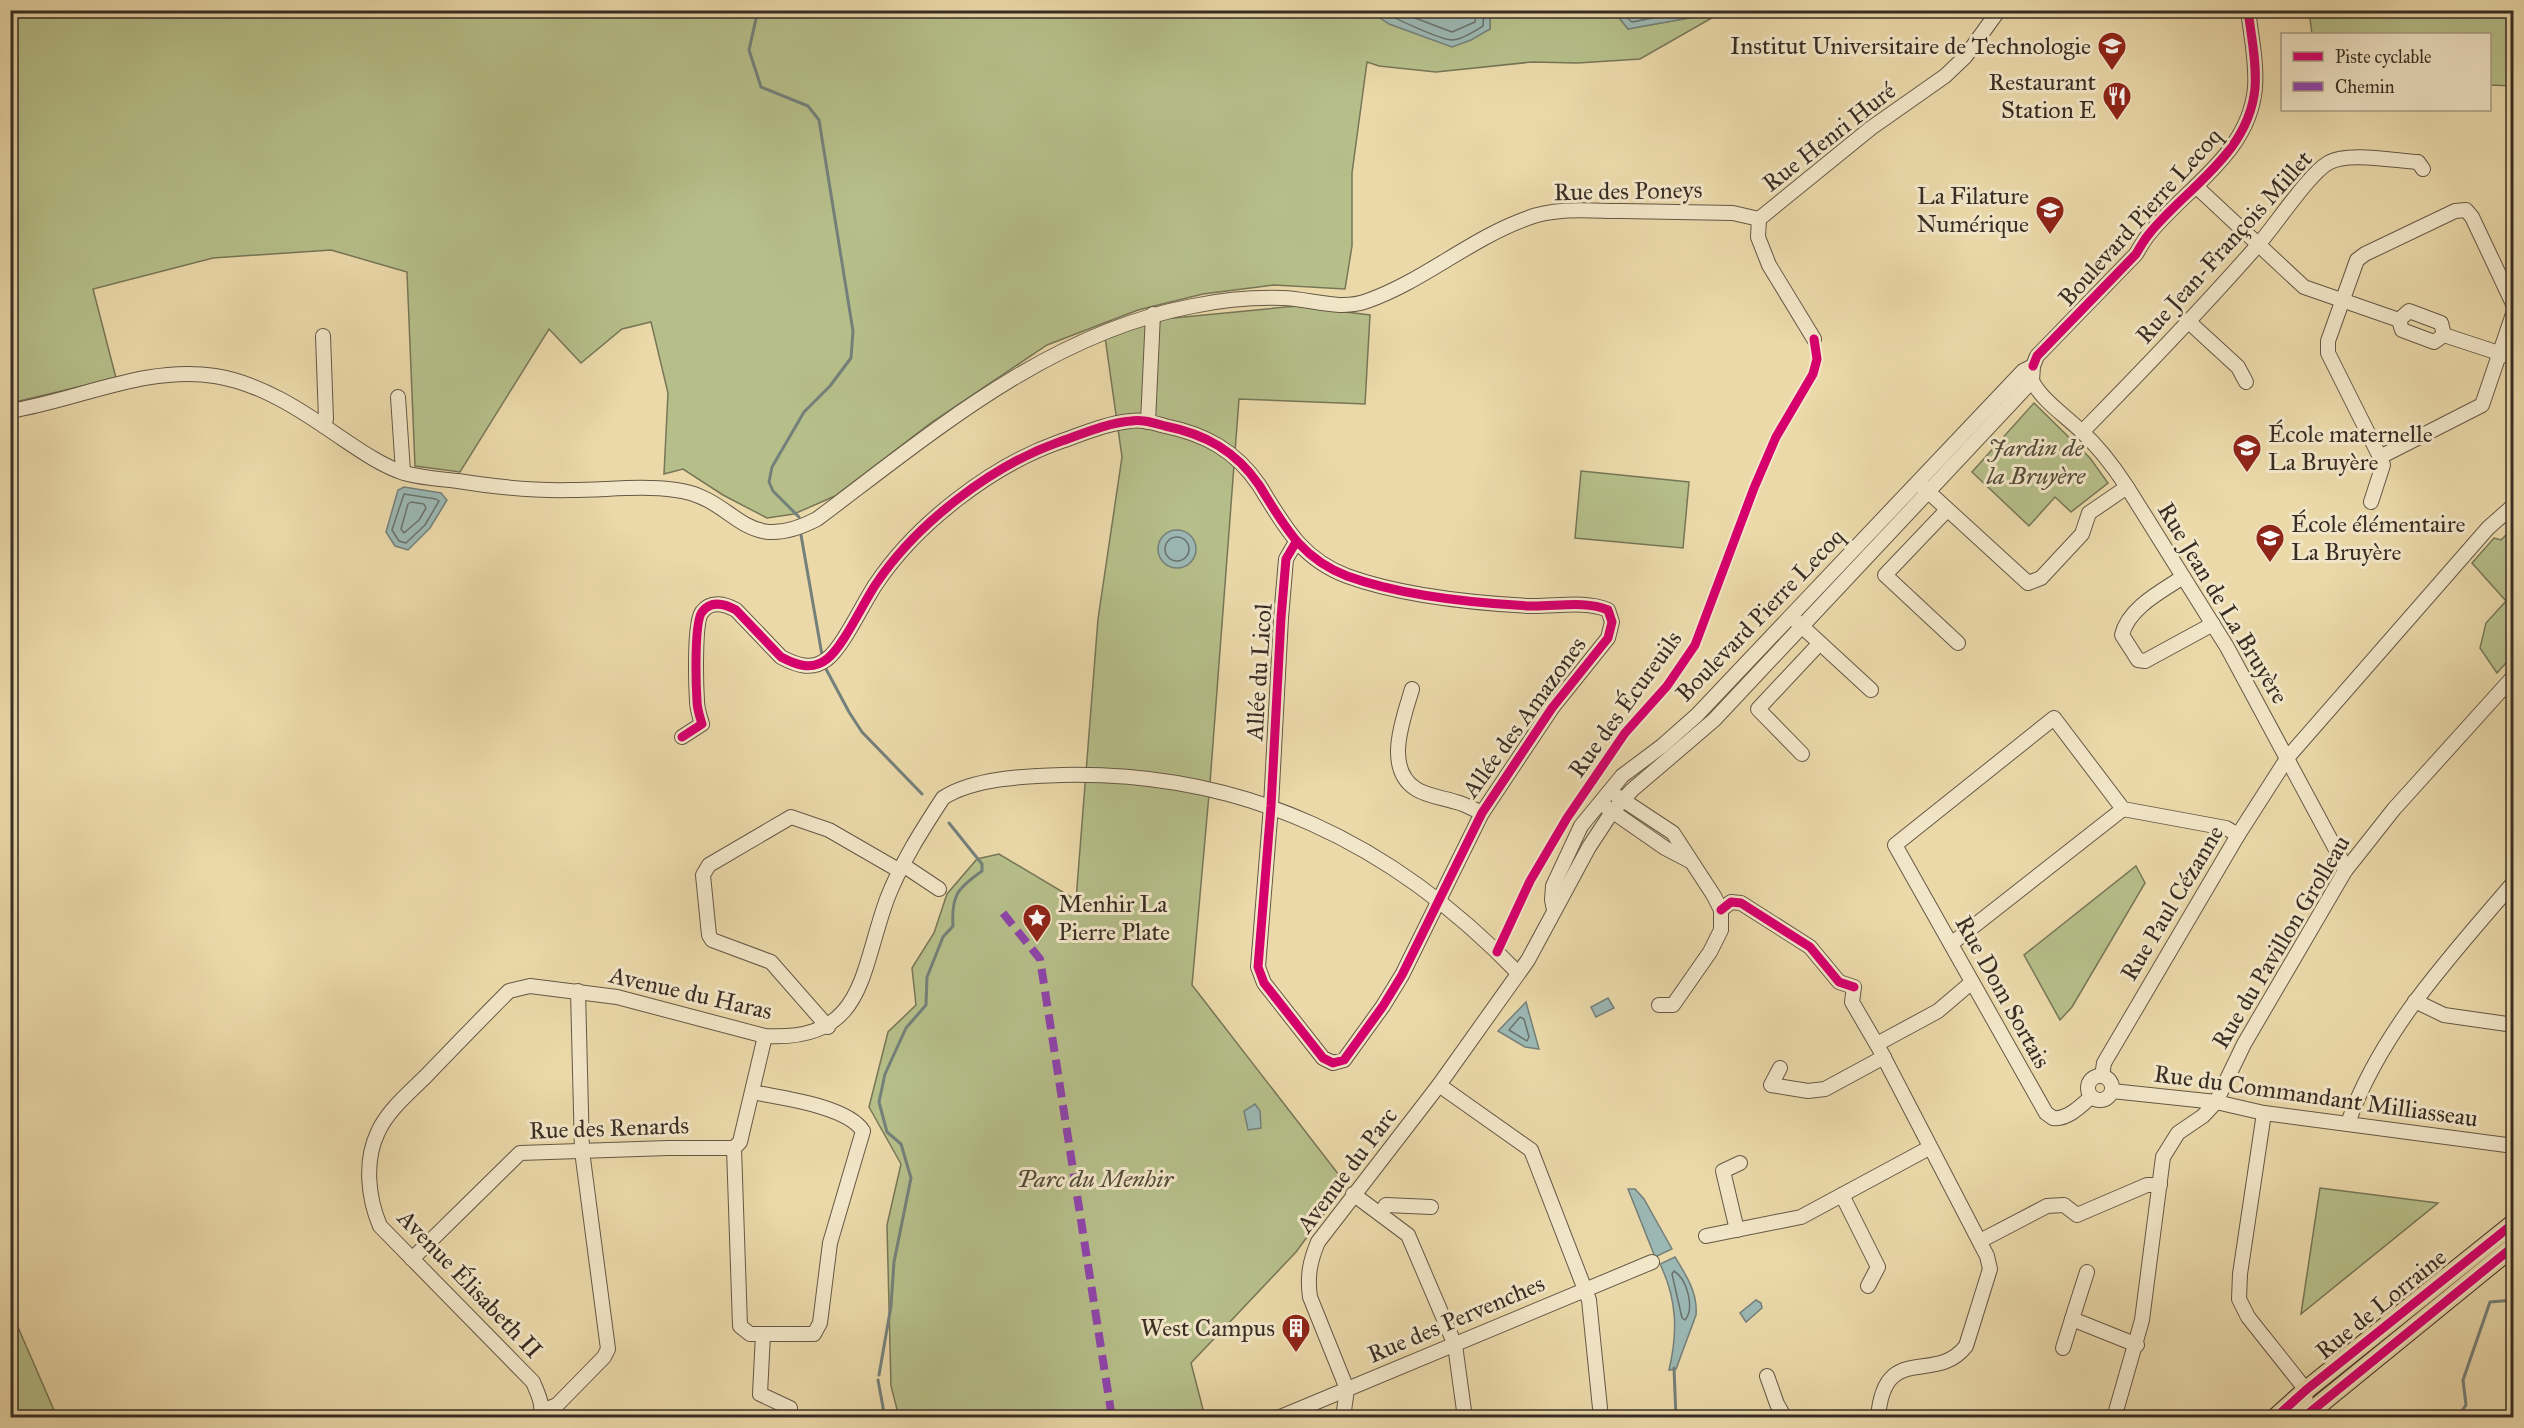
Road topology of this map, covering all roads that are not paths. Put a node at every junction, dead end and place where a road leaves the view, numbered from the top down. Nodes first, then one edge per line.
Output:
1 (1999, 10) edge
2 (2248, 10) edge
3 (2423, 169) dead end
4 (2197, 185) junction
5 (1759, 219) junction
6 (2258, 244) junction
7 (2342, 300) junction
8 (2514, 306) edge
9 (2514, 311) edge
10 (1153, 314) junction
11 (2399, 320) junction
12 (2189, 322) junction
13 (2444, 335) junction
14 (323, 336) dead end
15 (1814, 339) dead end
16 (2507, 357) edge
17 (2033, 366) junction
18 (2032, 381) junction
19 (2246, 382) dead end
20 (398, 397) dead end
21 (10, 411) edge
22 (1148, 422) junction
23 (324, 426) junction
24 (2082, 432) junction
25 (2380, 457) junction
26 (403, 472) junction
27 (1917, 482) junction
28 (2127, 487) junction
29 (1929, 492) junction
30 (2372, 502) dead end
31 (2514, 505) edge
32 (1947, 510) junction
33 (1296, 542) junction
34 (2183, 577) junction
35 (1791, 616) junction
36 (2213, 624) junction
37 (1802, 627) junction
38 (1958, 643) dead end
39 (1819, 644) junction
40 (2514, 676) edge
41 (1412, 688) dead end
42 (1871, 690) dead end
43 (682, 737) dead end
44 (1802, 754) dead end
45 (2288, 757) junction
46 (1609, 790) junction
47 (1623, 800) junction
48 (1599, 802) junction
49 (1271, 806) junction
50 (2123, 809) junction
51 (1612, 812) junction
52 (1482, 813) junction
53 (2238, 835) junction
54 (1692, 862) junction
55 (901, 868) junction
56 (2345, 871) junction
57 (2514, 882) edge
58 (939, 889) dead end
59 (1438, 902) junction
60 (1554, 910) junction
61 (1721, 910) junction
62 (1951, 944) junction
63 (1518, 973) junction
64 (1972, 982) junction
65 (578, 991) junction
66 (2415, 1001) junction
67 (1659, 1005) dead end
68 (2514, 1025) edge
69 (828, 1027) junction
70 (765, 1036) junction
71 (1877, 1044) junction
72 (1884, 1057) junction
73 (1780, 1068) dead end
74 (2102, 1076) junction
75 (1439, 1085) junction
76 (2112, 1090) junction
77 (752, 1092) junction
78 (2091, 1097) junction
79 (2216, 1102) junction
80 (2264, 1113) junction
81 (2348, 1123) junction
82 (2511, 1147) edge
83 (734, 1148) junction
84 (1929, 1148) junction
85 (582, 1151) junction
86 (1740, 1163) dead end
87 (2160, 1185) junction
88 (371, 1187) joint
89 (1353, 1194) junction
90 (1842, 1195) junction
91 (1431, 1207) dead end
92 (1380, 1214) junction
93 (2514, 1223) edge
94 (1737, 1230) junction
95 (1706, 1236) dead end
96 (1980, 1241) junction
97 (2514, 1246) edge
98 (412, 1259) junction
99 (1652, 1263) dead end
100 (2087, 1272) dead end
101 (1868, 1286) dead end
102 (1585, 1289) junction
103 (2072, 1319) junction
104 (764, 1334) junction
105 (1455, 1345) junction
106 (2137, 1345) junction
107 (2063, 1348) dead end
108 (1767, 1376) dead end
109 (1347, 1389) junction
110 (2306, 1390) junction
111 (790, 1408) dead end
112 (541, 1414) edge
113 (1278, 1418) edge
114 (1342, 1418) edge
115 (1465, 1418) edge
116 (1601, 1418) edge
117 (1785, 1418) edge
118 (1878, 1418) edge
119 (2114, 1418) edge
120 (2275, 1418) edge
121 (2293, 1418) edge
122 (2303, 1418) edge

1 - 5 street, Rue Henri Huré
2 - 4 street, Boulevard Pierre Lecoq
3 - 6 street, Rue Jean-François Millet
4 - 6 street
4 - 17 street, Boulevard Pierre Lecoq
5 - 10 street, Rue des Poneys
5 - 15 street
6 - 7 street
6 - 12 street, Rue Jean-François Millet
7 - 8 street
7 - 11 street
7 - 25 street
9 - 16 street
10 - 22 street
10 - 26 street, Rue des Poneys
11 - 13 street
11 - 13 street
12 - 19 street
12 - 24 street, Rue Jean-François Millet
13 - 16 street
14 - 23 street
16 - 25 street
17 - 18 street
17 - 27 street, Boulevard Pierre Lecoq
18 - 24 street, Rue Jean de La Bruyère
18 - 29 street, Boulevard Pierre Lecoq
20 - 26 street
21 - 23 street, Rue des Poneys
22 - 33 street, Allée des Amazones
22 - 43 street, Allée des Amazones
23 - 26 street, Rue des Poneys
24 - 28 street, Rue Jean de La Bruyère
25 - 30 street
27 - 29 street
27 - 35 street, Boulevard Pierre Lecoq
28 - 32 street
28 - 34 street, Rue Jean de La Bruyère
29 - 32 street
29 - 37 street, Boulevard Pierre Lecoq
31 - 45 street, Rue Paul Cézanne
32 - 38 street
33 - 49 street, Allée du Licol
33 - 52 street, Allée des Amazones
34 - 36 street, Rue Jean de La Bruyère
34 - 36 street
35 - 37 street
35 - 46 street, Boulevard Pierre Lecoq
36 - 45 street, Rue Jean de La Bruyère
37 - 39 street
37 - 47 street, Boulevard Pierre Lecoq
39 - 42 street
39 - 44 street
40 - 56 street, Rue du Pavillon Grolleau
41 - 52 street
45 - 53 street, Rue Paul Cézanne
45 - 56 street, Rue Jean de La Bruyère
46 - 47 street
46 - 48 street, Boulevard Pierre Lecoq
47 - 51 street, Boulevard Pierre Lecoq
47 - 54 street
48 - 51 street
48 - 60 street, Boulevard Pierre Lecoq
49 - 55 street, Avenue du Haras
49 - 59 street, Avenue du Haras
49 - 59 street, Allée du Licol
50 - 53 street
50 - 62 street
50 - 62 street, Rue Dom Sortais
51 - 54 street
51 - 60 street, Boulevard Pierre Lecoq
52 - 59 street, Allée des Amazones
53 - 74 street, Rue Paul Cézanne
54 - 61 street
55 - 58 street
55 - 69 street, Avenue du Haras
55 - 69 street
56 - 79 street, Rue du Pavillon Grolleau
57 - 66 street
59 - 63 street, Avenue du Haras
60 - 63 street, Boulevard Pierre Lecoq
61 - 67 street
61 - 71 street
62 - 64 street, Rue Dom Sortais
63 - 75 street, Avenue du Parc
64 - 71 street
64 - 78 street, Rue Dom Sortais
65 - 70 street, Avenue du Haras
65 - 85 street
65 - 88 street, Avenue du Haras
66 - 68 street
66 - 81 street
69 - 70 street, Avenue du Haras
70 - 77 street
71 - 72 street
72 - 73 street
72 - 84 street
74 - 76 street
74 - 78 street
75 - 89 street, Avenue du Parc
75 - 102 street
76 - 78 street
76 - 79 street, Rue du Commandant Milliasseau
77 - 83 street
77 - 104 street
79 - 80 street, Rue du Commandant Milliasseau
79 - 87 street
80 - 81 street, Rue du Commandant Milliasseau
80 - 110 street
81 - 82 street, Rue du Commandant Milliasseau
83 - 85 street, Rue des Renards
83 - 104 street
84 - 90 street
84 - 96 street
85 - 98 street, Rue des Renards
85 - 112 street
86 - 94 street
87 - 96 street
87 - 106 street
88 - 98 street, Avenue Élisabeth II
89 - 92 street
89 - 109 street, Avenue du Parc
90 - 94 street
90 - 101 street
91 - 92 street
92 - 105 street
93 - 110 main road, Rue de Lorraine
94 - 95 street
96 - 118 street
97 - 122 main road, Rue de Lorraine
98 - 112 street, Avenue Élisabeth II
99 - 102 street, Rue des Pervenches
100 - 103 street
102 - 105 street, Rue des Pervenches
102 - 116 street
103 - 106 street
103 - 107 street
104 - 111 street
105 - 109 street, Rue des Pervenches
105 - 115 street
106 - 119 street
108 - 117 street
109 - 113 street, Rue des Pervenches
109 - 114 street
110 - 120 main road, Rue de Lorraine
110 - 121 street

